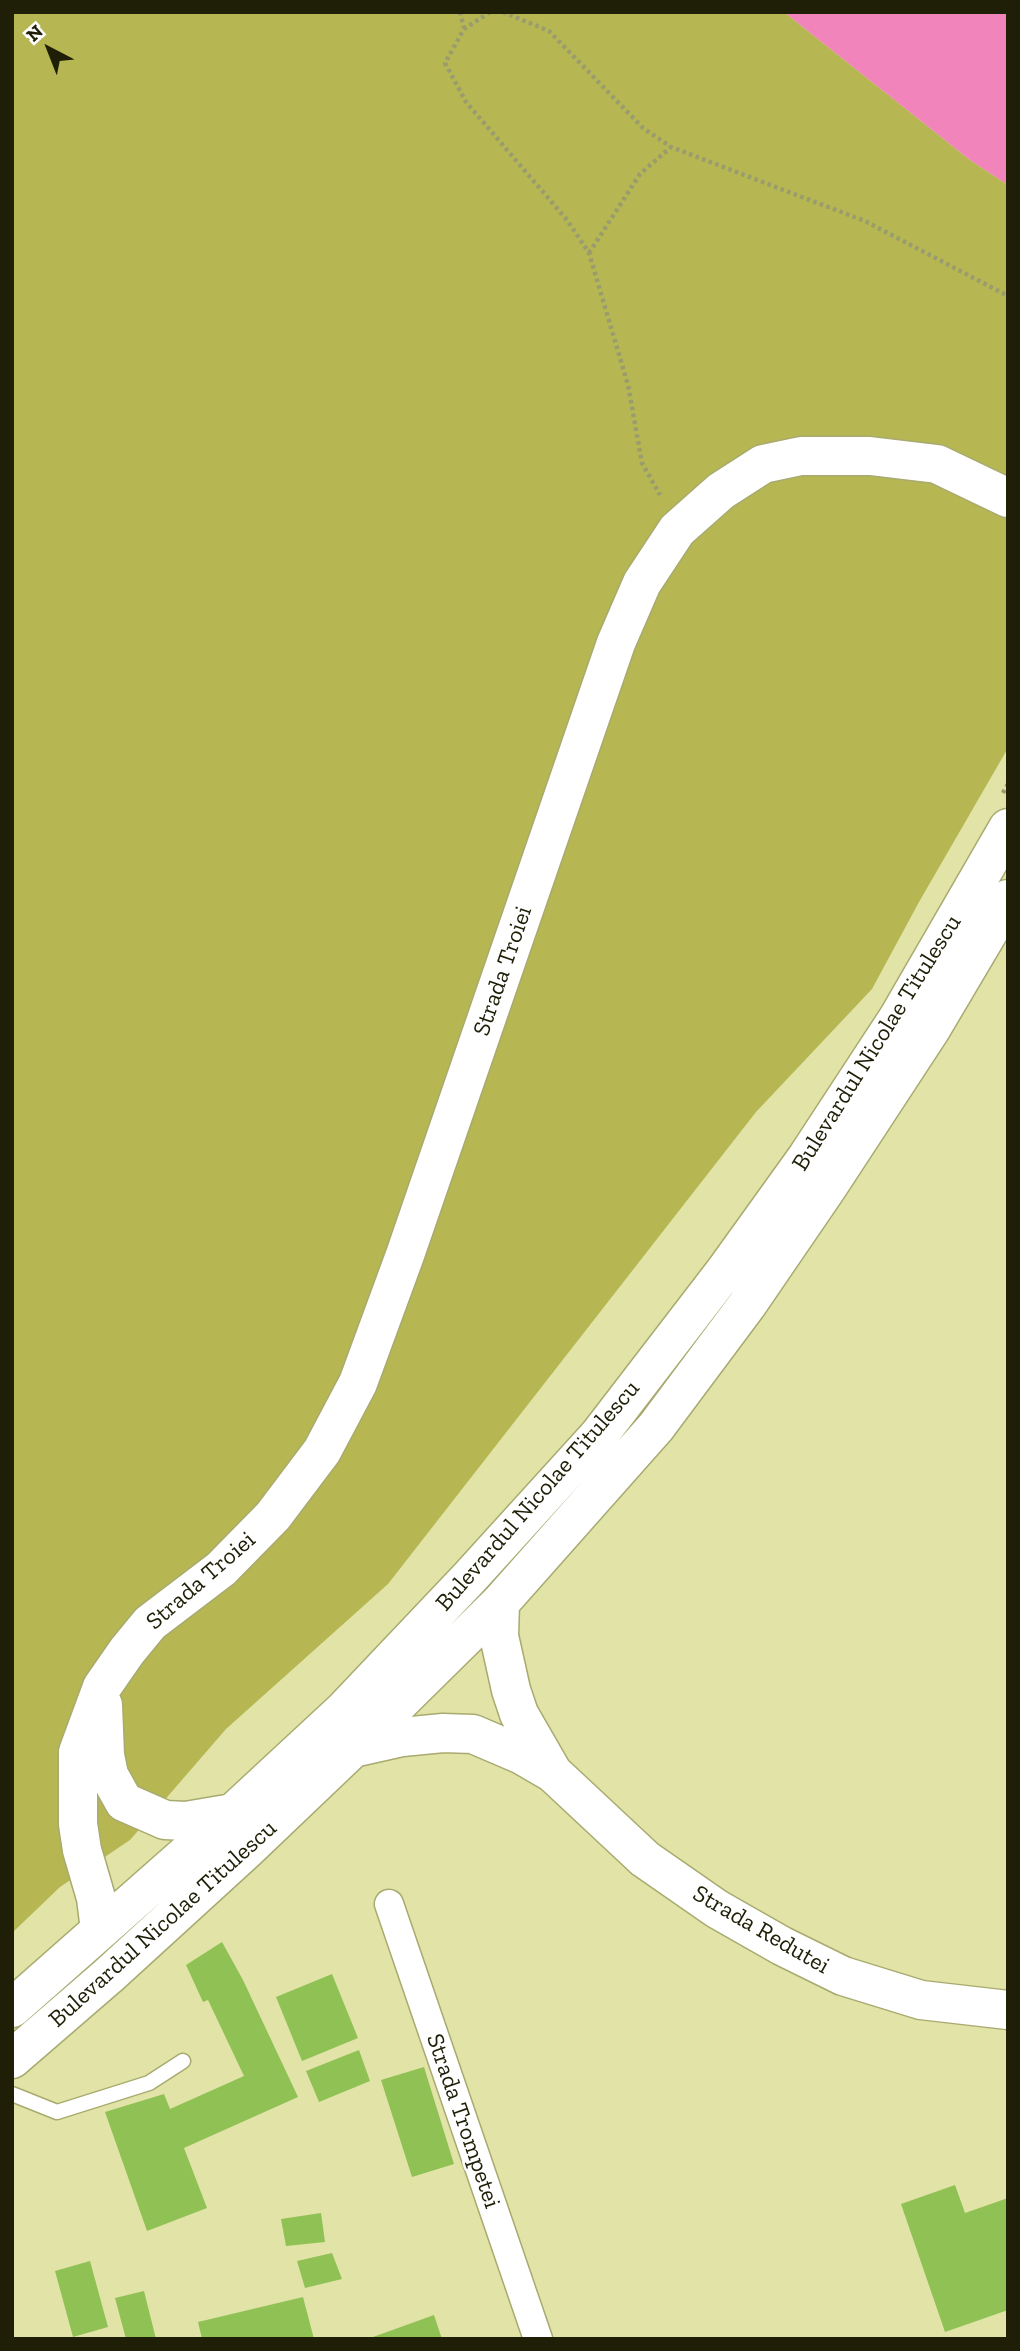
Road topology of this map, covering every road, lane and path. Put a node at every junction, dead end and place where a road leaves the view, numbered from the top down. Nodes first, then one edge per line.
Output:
1 (460, 12) edge
2 (490, 12) edge
3 (503, 12) edge
4 (464, 29) junction
5 (671, 147) junction
6 (589, 253) junction
7 (1008, 296) edge
8 (1008, 498) edge
9 (677, 530) junction
10 (1008, 784) edge
11 (1003, 815) edge
12 (1008, 899) edge
13 (500, 1603) junction
14 (102, 1686) junction
15 (354, 1748) junction
16 (553, 1773) junction
17 (233, 1813) junction
18 (389, 1904) dead end
19 (100, 1930) junction
20 (12, 2008) edge
21 (1008, 2010) edge
22 (12, 2059) edge
23 (183, 2061) dead end
24 (12, 2094) edge
25 (538, 2339) edge

1 - 4 path
2 - 4 path
3 - 5 path
4 - 6 path
5 - 6 path
5 - 7 path
6 - 9 path
8 - 9 main road, Strada Troiei
9 - 14 main road, Strada Troiei
10 - 11 path
11 - 17 main road, Bulevardul Nicolae Titulescu
12 - 13 main road, Bulevardul Nicolae Titulescu
13 - 15 main road, Bulevardul Nicolae Titulescu
13 - 16 main road
14 - 17 main road
14 - 19 main road, Strada Troiei
15 - 16 main road
15 - 22 main road, Bulevardul Nicolae Titulescu
16 - 21 main road, Strada Redutei
17 - 19 main road, Bulevardul Nicolae Titulescu
18 - 25 street, Strada Trompetei
19 - 20 main road, Bulevardul Nicolae Titulescu
23 - 24 lane

